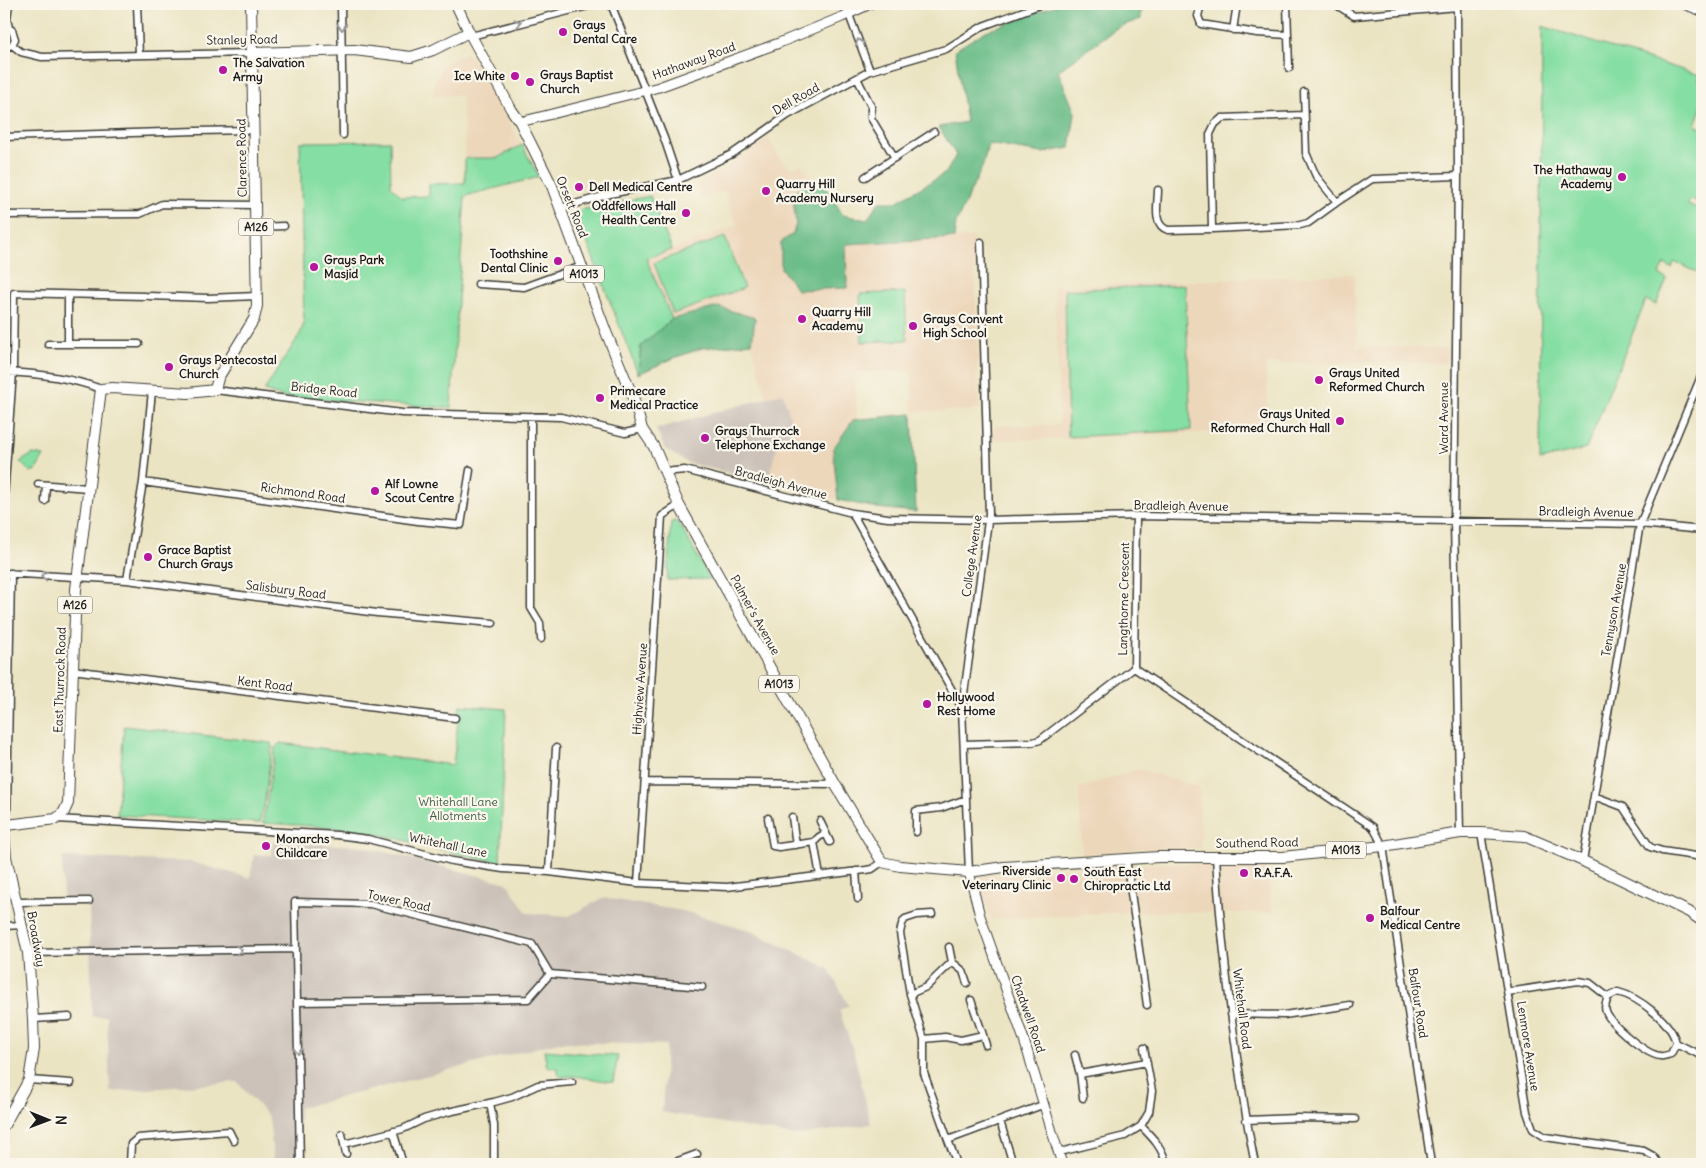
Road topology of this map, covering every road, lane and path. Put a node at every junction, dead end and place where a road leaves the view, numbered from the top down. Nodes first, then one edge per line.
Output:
1 (9, 4) edge
2 (137, 4) edge
3 (251, 4) edge
4 (341, 4) edge
5 (456, 4) edge
6 (596, 4) edge
7 (611, 4) edge
8 (845, 4) edge
9 (870, 4) edge
10 (1042, 4) edge
11 (1201, 4) edge
12 (1237, 4) edge
13 (1287, 4) edge
14 (1335, 4) edge
15 (1684, 4) edge
16 (1457, 6) edge
17 (1702, 11) edge
18 (848, 13) junction
19 (6, 28) edge
20 (1233, 30) junction
21 (470, 34) junction
22 (1288, 35) junction
23 (12, 45) junction
24 (4, 48) edge
25 (342, 50) junction
26 (252, 53) junction
27 (139, 54) junction
28 (1289, 68) dead end
29 (870, 71) junction
30 (857, 78) junction
31 (646, 91) junction
32 (1304, 92) dead end
33 (1304, 115) junction
34 (520, 122) junction
35 (254, 130) junction
36 (934, 132) dead end
37 (343, 135) dead end
38 (4, 138) edge
39 (895, 158) junction
40 (1458, 176) junction
41 (865, 177) dead end
42 (678, 180) junction
43 (1158, 190) dead end
44 (1337, 202) junction
45 (256, 205) junction
46 (561, 208) junction
47 (4, 215) edge
48 (284, 226) dead end
49 (256, 227) junction
50 (1212, 229) junction
51 (981, 242) dead end
52 (582, 266) junction
53 (478, 284) dead end
54 (68, 295) junction
55 (257, 296) junction
56 (48, 344) dead end
57 (68, 344) junction
58 (139, 344) dead end
59 (4, 372) edge
60 (13, 372) junction
61 (1702, 374) edge
62 (101, 388) junction
63 (215, 390) junction
64 (152, 391) junction
65 (531, 416) junction
66 (642, 429) junction
67 (470, 470) dead end
68 (664, 472) junction
69 (143, 482) junction
70 (38, 484) dead end
71 (46, 485) junction
72 (88, 488) junction
73 (4, 497) edge
74 (45, 501) dead end
75 (679, 505) junction
76 (852, 513) junction
77 (1136, 516) junction
78 (988, 520) junction
79 (1454, 521) junction
80 (1640, 524) junction
81 (1702, 530) edge
82 (7, 573) edge
83 (77, 578) junction
84 (127, 580) junction
85 (493, 623) dead end
86 (540, 639) dead end
87 (6, 647) edge
88 (1134, 668) junction
89 (72, 670) junction
90 (962, 708) junction
91 (455, 718) dead end
92 (5, 729) edge
93 (964, 744) junction
94 (556, 748) dead end
95 (646, 782) junction
96 (835, 784) junction
97 (1594, 796) junction
98 (966, 799) junction
99 (7, 813) dead end
100 (792, 817) dead end
101 (768, 818) dead end
102 (56, 819) junction
103 (820, 821) dead end
104 (5, 829) edge
105 (916, 832) dead end
106 (1460, 832) junction
107 (826, 833) junction
108 (1481, 833) junction
109 (814, 842) junction
110 (830, 842) dead end
111 (796, 845) junction
112 (1383, 846) junction
113 (1216, 856) junction
114 (1702, 857) edge
115 (1126, 858) junction
116 (1584, 860) junction
117 (882, 862) junction
118 (856, 871) junction
119 (549, 872) junction
120 (969, 872) junction
121 (820, 876) junction
122 (638, 883) junction
123 (8, 885) edge
124 (858, 899) dead end
125 (89, 901) dead end
126 (16, 902) junction
127 (932, 914) dead end
128 (1702, 921) edge
129 (23, 925) junction
130 (4, 926) edge
131 (949, 947) dead end
132 (295, 949) junction
133 (28, 953) junction
134 (952, 962) junction
135 (550, 974) junction
136 (967, 983) dead end
137 (702, 987) dead end
138 (1508, 992) junction
139 (910, 994) junction
140 (1608, 997) junction
141 (971, 1000) dead end
142 (297, 1002) junction
143 (1146, 1005) dead end
144 (1350, 1005) dead end
145 (1232, 1014) junction
146 (69, 1017) dead end
147 (33, 1019) junction
148 (983, 1035) junction
149 (924, 1039) junction
150 (1676, 1043) junction
151 (986, 1045) dead end
152 (1144, 1048) dead end
153 (1075, 1055) dead end
154 (1702, 1056) edge
155 (1147, 1062) junction
156 (1080, 1074) junction
157 (29, 1080) junction
158 (572, 1082) dead end
159 (71, 1083) dead end
160 (1083, 1098) dead end
161 (490, 1103) junction
162 (1044, 1104) junction
163 (1354, 1119) dead end
164 (1246, 1120) junction
165 (1000, 1121) junction
166 (4, 1125) edge
167 (1141, 1126) junction
168 (393, 1131) junction
169 (342, 1134) dead end
170 (948, 1140) junction
171 (234, 1142) dead end
172 (344, 1144) junction
173 (1060, 1152) junction
174 (346, 1154) dead end
175 (698, 1154) dead end
176 (130, 1164) edge
177 (300, 1164) edge
178 (403, 1164) edge
179 (494, 1164) edge
180 (670, 1164) edge
181 (957, 1164) edge
182 (1013, 1164) edge
183 (1062, 1164) edge
184 (1166, 1164) edge
185 (1255, 1164) edge
186 (1431, 1164) edge
187 (1659, 1164) edge

1 - 19 street
2 - 27 street
3 - 26 main road, Clarence Road / A126
4 -> 25 street
5 - 21 main road, Orsett Road
21 -> 6 street
7 - 31 street
8 - 18 street
9 - 18 street, Hathaway Road
10 - 29 street, Dell Road
11 - 20 street
12 - 20 street
13 - 22 street
14 - 16 street
15 - 17 street
16 - 40 street, Ward Avenue
29 -> 18 street
18 - 31 street, Hathaway Road
19 - 23 street
20 - 22 street
21 - 25 main road, Stanley Road
21 - 34 main road, Orsett Road / A1013
22 - 28 street
23 - 24 street
23 - 27 street, Stanley Road
25 - 26 main road, Stanley Road
25 - 37 street
26 - 27 street, Stanley Road
26 - 35 main road, Clarence Road / A126
29 - 30 street, Dell Road
30 - 39 street
30 - 42 street, Dell Road
31 - 34 street, Hathaway Road
31 - 42 street
32 - 33 street
33 - 44 street
33 - 50 street
34 - 46 main road, Orsett Road / A1013
35 - 38 street
35 - 45 main road, Clarence Road / A126
36 - 39 street
39 - 41 street
40 - 44 street
40 - 79 street, Ward Avenue
42 - 46 street, Dell Road
43 - 50 street
44 - 50 street
45 - 47 street
45 - 49 main road, Clarence Road / A126
46 - 52 main road, Orsett Road / A1013
48 - 49 street
49 - 55 main road, Clarence Road / A126
51 - 78 street, College Avenue
52 - 53 street
52 - 66 main road, Orsett Road / A1013
54 - 55 street
54 - 57 street
54 - 60 street
55 - 63 main road, Clarence Road / A126
56 - 57 street
57 - 58 street
59 - 60 street, Bridge Road
60 - 62 street, Bridge Road
60 - 73 street
61 - 80 street, Tennyson Avenue
62 - 64 main road, Bridge Road
62 - 72 main road, East Thurrock Road / A126
63 - 64 main road, Bridge Road
63 - 65 street, Bridge Road
64 - 69 street
65 - 66 street, Bridge Road
65 - 86 street
66 - 68 main road, Palmer's Avenue / A1013
67 - 69 street, Richmond Road
68 - 75 main road, Palmer's Avenue / A1013
68 - 76 street, Bradleigh Avenue
69 - 84 street
70 - 71 street
71 - 72 street
71 - 74 street
72 - 83 main road, East Thurrock Road / A126
75 - 95 street, Highview Avenue
75 - 96 main road, Palmer's Avenue / A1013
76 - 78 street, Bradleigh Avenue
76 - 90 street
77 - 78 street, Bradleigh Avenue
77 - 79 street, Bradleigh Avenue
77 - 88 street, Langthorne Crescent
78 - 90 street, College Avenue
79 - 80 street, Bradleigh Avenue
79 - 106 street, Ward Avenue
80 - 81 street, Bradleigh Avenue
80 - 97 street, Tennyson Avenue
83 -> 82 street, Salisbury Road
82 - 87 street
83 - 84 street, Salisbury Road
83 - 89 main road, East Thurrock Road / A126
84 - 85 street, Salisbury Road
87 - 92 street
88 - 93 street, Langthorne Crescent
88 - 112 street
89 - 91 street, Kent Road
89 - 102 main road, East Thurrock Road / A126
90 - 93 street, College Avenue
92 - 99 street
93 - 98 street, College Avenue
94 - 119 street
95 - 96 street
95 - 122 street, Highview Avenue
96 - 117 main road, Palmer's Avenue / A1013
97 - 114 street
97 - 116 street, Tennyson Avenue
98 - 105 street
98 - 120 street, College Avenue
100 - 111 street
101 - 111 street
102 - 104 main road, Whitehall Lane
102 - 119 street, Whitehall Lane
103 - 107 street
104 - 123 main road, Broadway
106 - 108 main road, Southend Road / A1013
106 - 112 main road, Southend Road / A1013
107 - 109 street
107 - 110 street
108 - 116 main road, Southend Road / A1013
108 - 138 street, Lenmore Avenue
109 - 111 street
109 - 121 street
112 - 113 main road, Southend Road / A1013
112 - 186 street, Balfour Road
113 - 115 main road, Southend Road / A1013
113 - 145 street, Whitehall Road
115 - 120 main road, Southend Road / A1013
115 - 143 street
116 - 128 main road, Southend Road / A1013
117 - 118 street, Whitehall Lane
117 - 120 main road, Southend Road / A1013
118 - 121 street, Whitehall Lane
118 - 124 street
119 - 122 street, Whitehall Lane
120 - 162 street, Chadwell Road
121 - 122 street, Whitehall Lane
123 - 126 main road, Broadway
125 - 126 street
126 - 129 main road, Broadway
127 - 139 street
129 - 130 street
129 - 133 main road, Broadway
131 - 134 street
133 -> 132 street
132 - 135 street, Tower Road
132 - 142 street, Tower Road
133 - 147 main road, Broadway
134 - 136 street
134 - 139 street
135 - 137 street
135 - 142 street
138 - 140 street
138 - 187 street, Lenmore Avenue
139 - 149 street
140 - 150 street
140 - 150 street
141 - 148 street
142 -> 177 street, Tower Road
144 - 145 street
145 - 164 street, Whitehall Road
146 - 147 street
147 - 157 main road, Broadway
148 - 149 street
148 - 151 street
149 - 170 street
150 - 154 street
152 - 155 street
153 - 156 street
155 - 156 street
155 - 167 street
156 - 160 street
157 - 159 street
157 - 166 main road, Broadway
158 - 161 street
161 - 168 street
161 - 179 street
162 - 165 street
162 - 173 street, Chadwell Road
163 - 164 street
164 - 185 street, Whitehall Road
165 - 170 street
165 - 182 street
167 - 173 street
167 - 184 street
168 - 172 street
168 - 178 street
169 - 172 street
170 - 181 street
171 - 176 street
172 - 174 street
173 - 183 street, Chadwell Road
175 - 180 street

